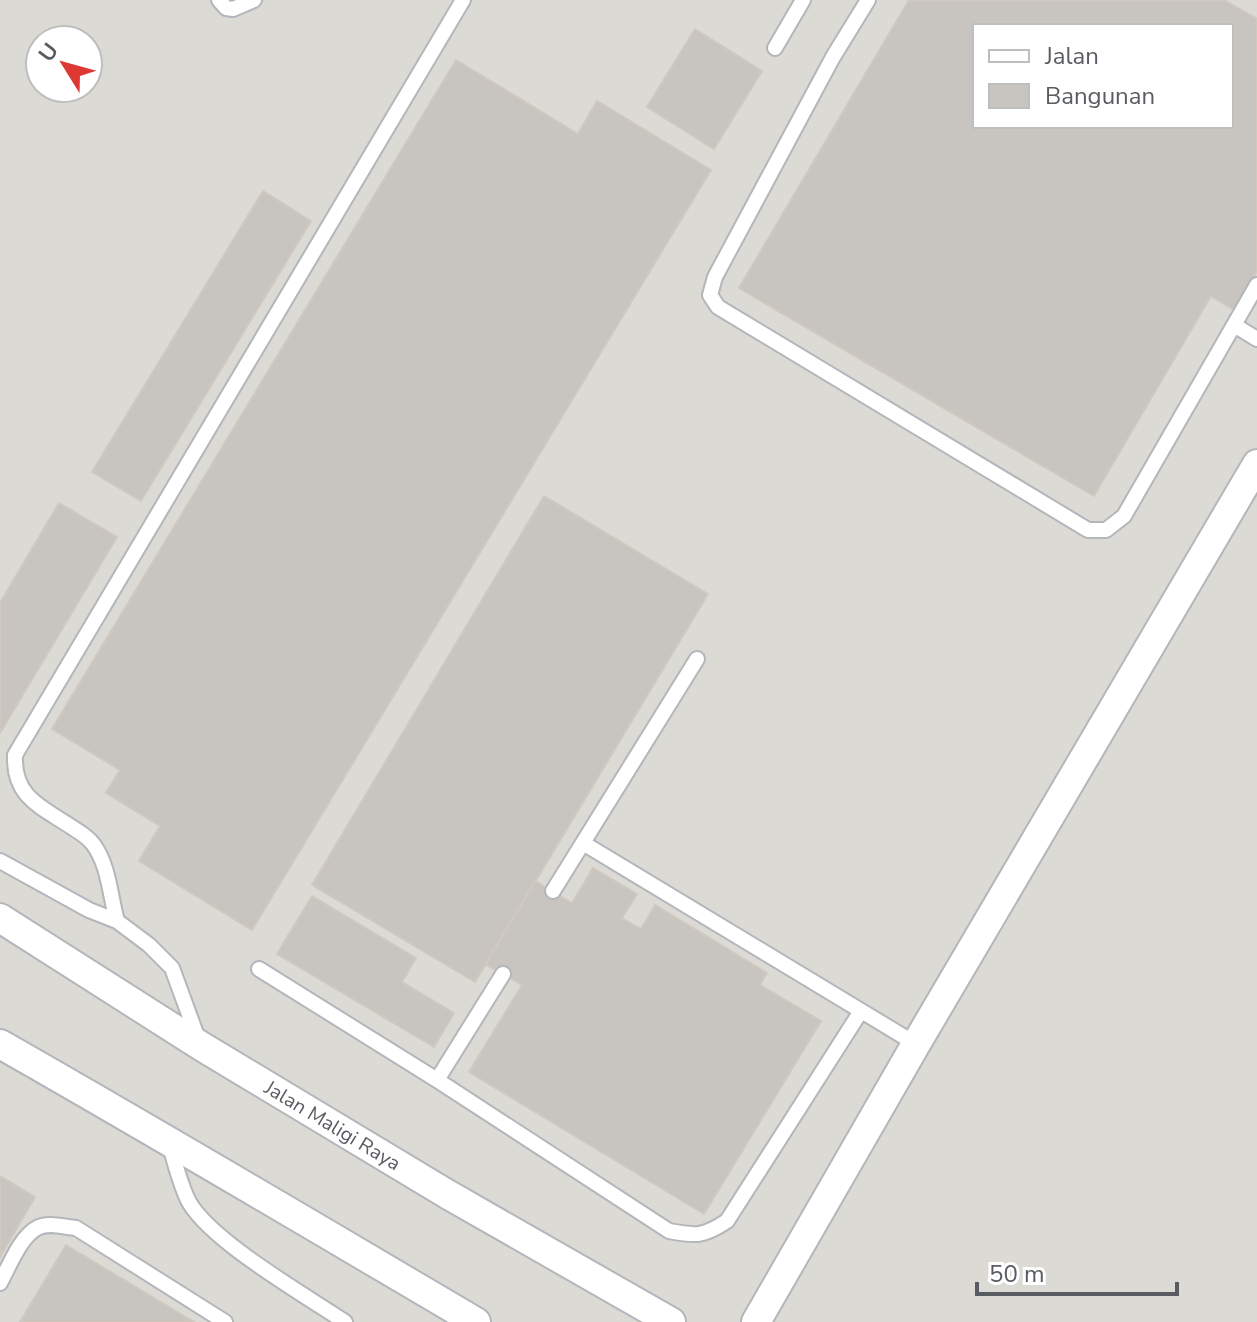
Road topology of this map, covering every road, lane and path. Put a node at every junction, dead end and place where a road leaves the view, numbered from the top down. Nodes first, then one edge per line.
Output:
1 (219, 0) edge
2 (254, 0) edge
3 (463, 0) edge
4 (803, 0) edge
5 (868, 0) edge
6 (775, 48) dead end
7 (1257, 285) edge
8 (1234, 325) junction
9 (1257, 339) edge
10 (1257, 464) edge
11 (697, 659) dead end
12 (583, 843) junction
13 (0, 861) edge
14 (553, 891) dead end
15 (0, 918) edge
16 (117, 921) junction
17 (259, 969) dead end
18 (503, 974) dead end
19 (861, 1011) junction
20 (0, 1044) edge
21 (916, 1044) junction
22 (201, 1046) junction
23 (437, 1080) junction
24 (167, 1139) junction
25 (0, 1283) edge
26 (225, 1322) edge
27 (345, 1322) edge
28 (473, 1322) edge
29 (671, 1322) edge
30 (756, 1322) edge

1 - 2 lane
3 - 16 lane
4 - 6 lane
5 - 8 lane
7 - 8 lane
8 - 9 lane
10 - 21 street
11 - 12 lane
12 - 14 lane
12 - 19 lane
13 - 16 lane
15 - 22 street, Jalan Maligi Raya
16 - 22 lane
17 - 23 lane
18 - 23 lane
19 - 21 lane
19 - 23 lane
20 - 24 street
21 - 30 street
22 - 29 street, Jalan Maligi Raya
24 - 27 lane
24 - 28 street
25 - 26 lane

